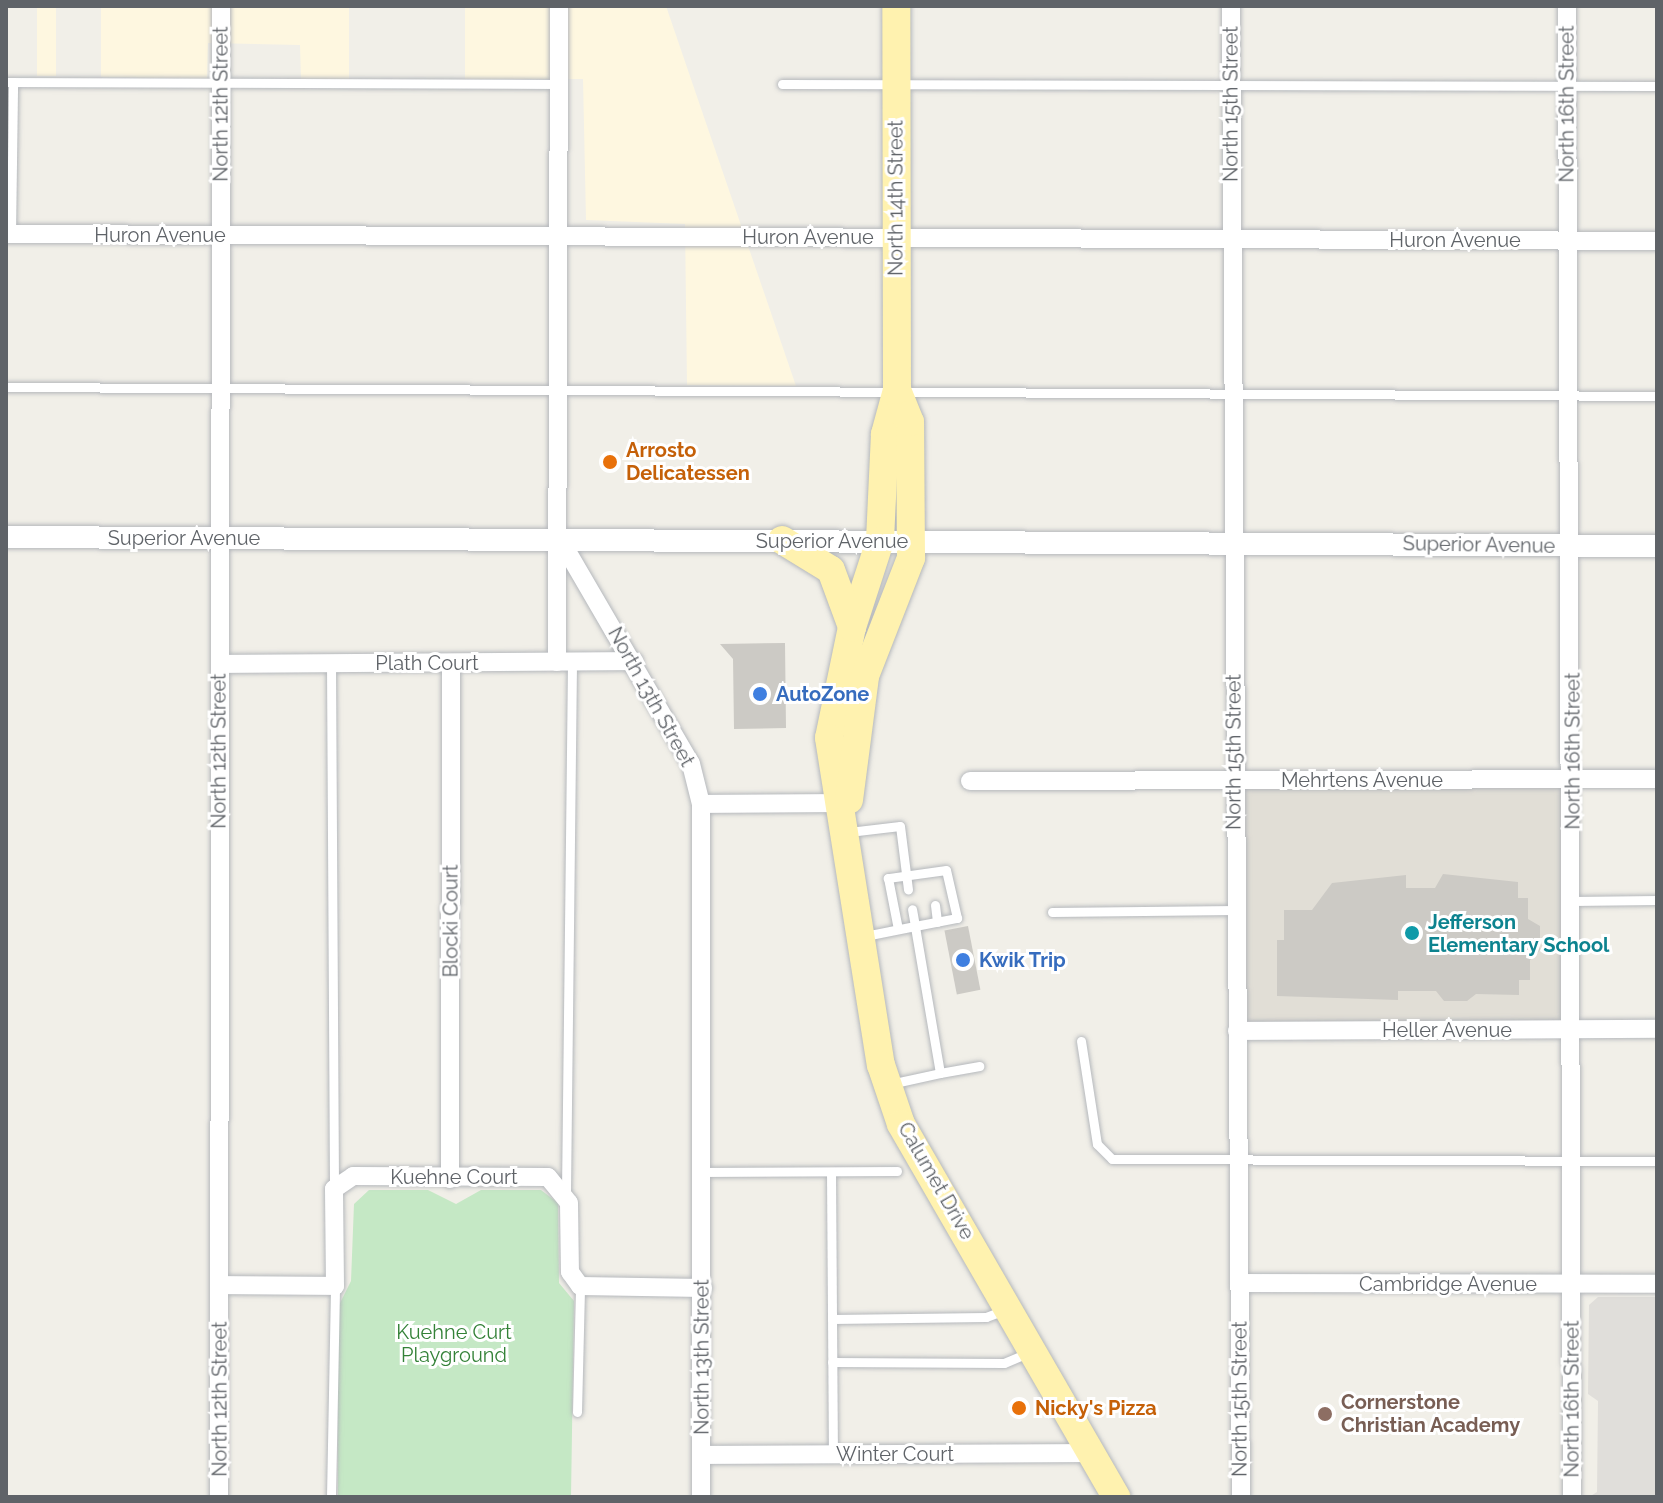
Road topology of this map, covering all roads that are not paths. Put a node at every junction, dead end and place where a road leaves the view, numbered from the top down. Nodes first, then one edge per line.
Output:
1 (221, 6) edge
2 (559, 6) edge
3 (896, 6) edge
4 (1231, 6) edge
5 (1567, 6) edge
6 (9, 82) edge
7 (221, 82) junction
8 (896, 83) junction
9 (558, 84) junction
10 (782, 84) dead end
11 (1231, 85) junction
12 (1567, 85) junction
13 (1657, 86) edge
14 (8, 234) edge
15 (220, 235) junction
16 (561, 236) junction
17 (896, 237) junction
18 (1232, 239) junction
19 (1568, 240) junction
20 (1657, 241) edge
21 (6, 387) edge
22 (221, 389) junction
23 (560, 390) junction
24 (897, 390) junction
25 (1232, 391) junction
26 (1570, 395) junction
27 (1657, 396) edge
28 (6, 537) edge
29 (221, 538) junction
30 (560, 539) junction
31 (782, 540) junction
32 (880, 541) junction
33 (912, 541) junction
34 (1232, 543) junction
35 (1572, 546) junction
36 (1657, 546) edge
37 (852, 627) junction
38 (634, 661) junction
39 (564, 662) junction
40 (451, 663) junction
41 (220, 664) junction
42 (331, 664) junction
43 (1574, 779) junction
44 (1657, 779) edge
45 (970, 781) dead end
46 (1234, 781) junction
47 (835, 803) junction
48 (701, 804) junction
49 (846, 833) junction
50 (929, 873) junction
51 (905, 876) junction
52 (931, 886) dead end
53 (908, 889) dead end
54 (1657, 900) edge
55 (1572, 901) junction
56 (935, 905) dead end
57 (912, 909) dead end
58 (1235, 910) junction
59 (1052, 912) dead end
60 (937, 922) junction
61 (915, 926) junction
62 (898, 929) junction
63 (862, 936) junction
64 (1572, 1029) junction
65 (1657, 1029) edge
66 (1237, 1031) junction
67 (1081, 1041) dead end
68 (979, 1066) dead end
69 (940, 1073) junction
70 (886, 1084) junction
71 (1239, 1159) junction
72 (1573, 1161) junction
73 (1657, 1161) edge
74 (897, 1171) dead end
75 (703, 1172) junction
76 (831, 1172) junction
77 (450, 1179) junction
78 (334, 1189) junction
79 (566, 1192) junction
80 (1239, 1283) junction
81 (1572, 1284) junction
82 (1657, 1284) edge
83 (220, 1285) junction
84 (335, 1286) junction
85 (580, 1286) junction
86 (703, 1288) junction
87 (1007, 1309) junction
88 (832, 1319) junction
89 (1031, 1351) junction
90 (832, 1362) junction
91 (577, 1412) dead end
92 (1090, 1453) junction
93 (701, 1455) junction
94 (833, 1455) junction
95 (219, 1497) edge
96 (331, 1497) edge
97 (701, 1497) edge
98 (1116, 1497) edge
99 (1241, 1497) edge
100 (1572, 1497) edge

1 - 7 street, North 12th Street
2 - 9 street
3 - 8 main road, North 14th Street
4 - 11 street, North 15th Street
5 - 12 street, North 16th Street
6 - 7 lane
6 - 14 lane
7 - 9 lane
7 - 15 street, North 12th Street
8 - 10 lane
8 - 11 lane
8 - 17 main road, North 14th Street
9 - 16 street
11 - 12 lane
11 - 18 street, North 15th Street
12 - 13 lane
12 - 19 street, North 16th Street
14 - 15 street, Huron Avenue
15 - 16 street, Huron Avenue
15 - 22 street, North 12th Street
16 - 17 street, Huron Avenue
16 - 23 street
17 - 18 street, Huron Avenue
17 - 24 main road, North 14th Street
18 - 19 street, Huron Avenue
18 - 25 street, North 15th Street
19 - 20 street, Huron Avenue
19 - 26 street, North 16th Street
21 - 22 lane
22 - 23 lane
22 - 29 street, North 12th Street
23 - 24 lane
23 - 30 street
24 - 25 lane
24 - 32 main road, North 14th Street
24 - 33 main road, North 14th Street
25 - 26 lane
25 - 34 street, North 15th Street
26 - 27 lane
26 - 35 street, North 16th Street
28 - 29 street, Superior Avenue
29 - 30 street, Superior Avenue
29 - 41 street, North 12th Street
30 - 31 street, Superior Avenue
30 - 38 street, North 13th Street
30 - 39 street
31 - 32 street, Superior Avenue
31 - 37 main road
32 - 33 street, Superior Avenue
32 - 37 main road, North 14th Street
33 - 34 street, Superior Avenue
33 - 49 main road, North 14th Street
34 - 35 street, Superior Avenue
34 - 46 street, North 15th Street
35 - 36 street, Superior Avenue
35 - 43 street, North 16th Street
37 - 47 main road, North 14th Street
38 - 39 street, Plath Court
38 - 48 street, North 13th Street
39 - 40 street, Plath Court
39 - 79 lane
40 - 42 street, Plath Court
40 - 77 street, Blocki Court
41 - 42 street, Plath Court
41 - 83 street, North 12th Street
42 - 78 lane
43 - 44 street, Mehrtens Avenue
43 - 46 street, Mehrtens Avenue
43 - 55 street, North 16th Street
45 - 46 street, Mehrtens Avenue
46 - 58 street, North 15th Street
47 - 48 street
47 - 49 main road, North 14th Street
48 - 75 street, North 13th Street
49 - 51 lane
49 - 63 main road, Calumet Drive
50 - 51 lane
50 - 52 lane
50 - 60 lane
51 - 53 lane
51 - 62 lane
54 - 55 lane
55 - 64 street, North 16th Street
56 - 60 lane
57 - 61 lane
58 - 59 lane
58 - 66 street, North 15th Street
60 - 61 lane
61 - 62 lane
61 - 69 lane
62 - 63 lane
63 - 70 main road, Calumet Drive
64 - 65 street, Heller Avenue
64 - 66 street, Heller Avenue
64 - 72 street, North 16th Street
66 - 71 street, North 15th Street
67 - 71 lane
68 - 69 lane
69 - 70 lane
70 - 87 main road, Calumet Drive
71 - 72 lane
71 - 80 street, North 15th Street
72 - 73 lane
72 - 81 street, North 16th Street
74 - 76 lane
75 - 76 lane
75 - 86 street, North 13th Street
76 - 88 lane
77 - 78 street, Kuehne Court
77 - 79 street, Kuehne Court
78 - 84 street
79 - 85 street
80 - 81 street, Cambridge Avenue
80 - 99 street, North 15th Street
81 - 82 street, Cambridge Avenue
81 - 100 street, North 16th Street
83 - 84 street
83 - 95 street, North 12th Street
84 - 96 lane
85 - 86 street
85 - 91 lane
86 - 93 street, North 13th Street
87 - 88 lane
87 - 89 main road, Calumet Drive
88 - 90 lane
89 - 90 lane
89 - 92 main road, Calumet Drive
90 - 94 lane
92 - 94 street, Winter Court
92 - 98 main road, Calumet Drive
93 - 94 street, Winter Court
93 - 97 street, North 13th Street

